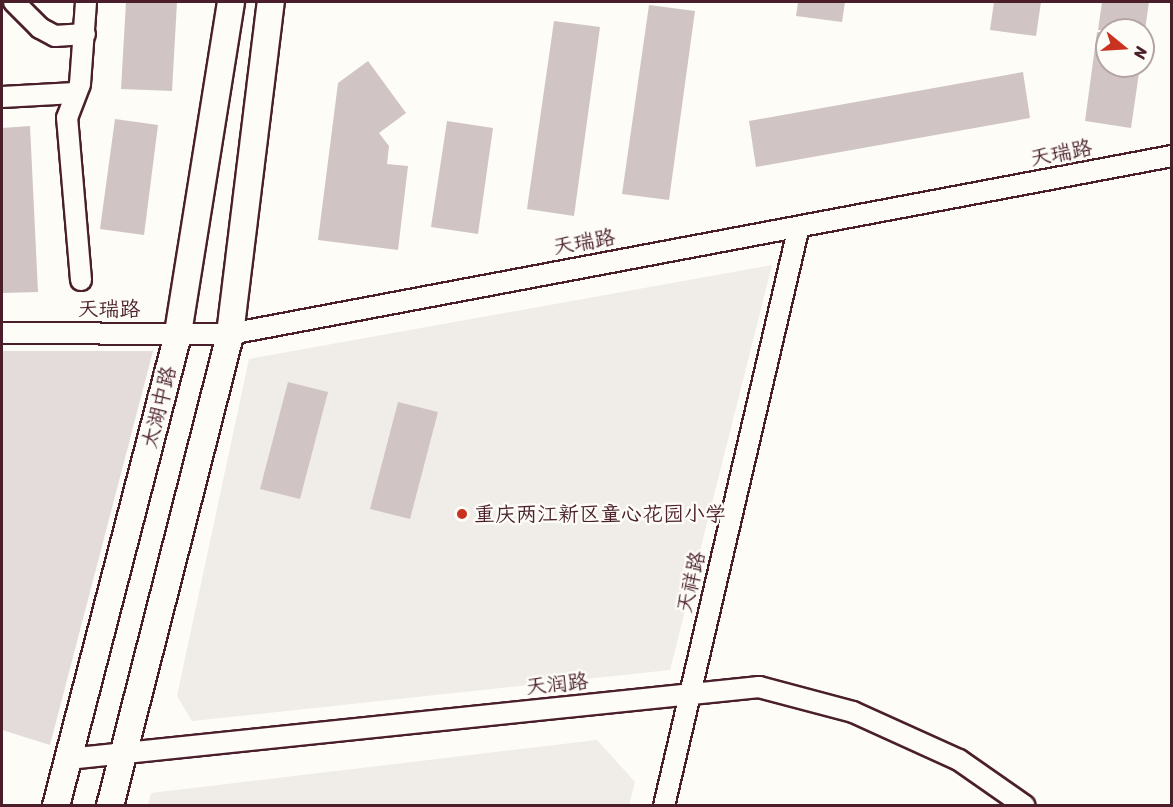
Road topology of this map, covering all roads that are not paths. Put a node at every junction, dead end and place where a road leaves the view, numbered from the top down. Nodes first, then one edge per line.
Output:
1 (14, 2) edge
2 (86, 2) edge
3 (231, 2) edge
4 (271, 2) edge
5 (85, 34) junction
6 (75, 93) junction
7 (2, 97) edge
8 (1172, 156) edge
9 (798, 230) junction
10 (81, 280) dead end
11 (2, 333) edge
12 (178, 333) junction
13 (230, 334) junction
14 (690, 694) junction
15 (124, 753) junction
16 (68, 759) junction
17 (56, 806) edge
18 (110, 806) edge
19 (664, 806) edge
20 (1024, 806) edge

1 - 5 street
2 - 5 street
3 - 12 main road, 太湖中路
4 - 13 main road
5 - 6 street
6 - 7 street
6 - 10 street
8 - 9 street, 天瑞路
9 - 13 street, 天瑞路
9 - 14 street, 天祥路
11 - 12 street, 天瑞路
12 - 13 street, 天瑞路
12 - 16 main road, 太湖中路
13 - 15 main road
14 - 15 street, 天润路
14 - 19 street, 天祥路
14 - 20 street, 天润路
15 - 16 street, 天润路
15 - 18 main road
16 - 17 main road, 太湖中路

